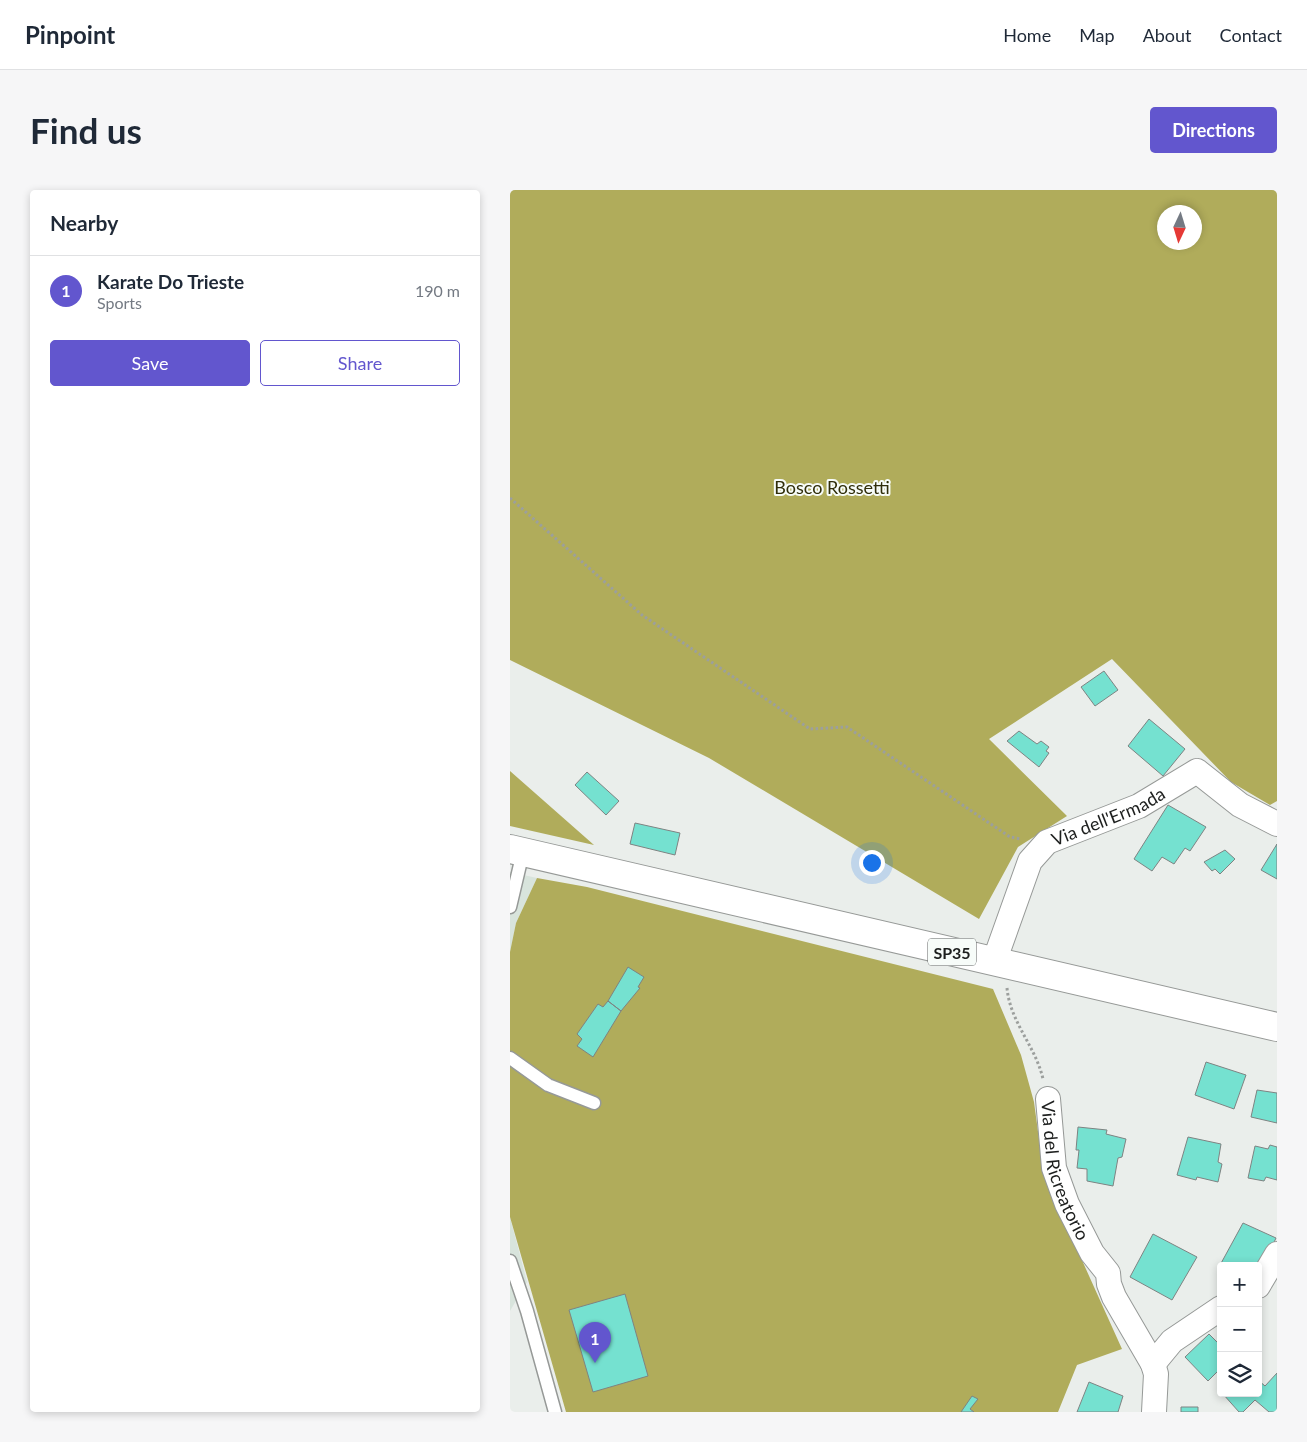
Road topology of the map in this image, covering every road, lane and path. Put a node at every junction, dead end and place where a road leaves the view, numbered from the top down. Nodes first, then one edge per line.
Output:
1 (510, 498) edge
2 (1277, 824) edge
3 (1047, 842) junction
4 (516, 850) edge
5 (510, 907) edge
6 (999, 963) junction
7 (1277, 1027) edge
8 (510, 1058) edge
9 (1048, 1099) joint
10 (594, 1103) dead end
11 (1277, 1254) edge
12 (510, 1261) edge
13 (1262, 1279) edge
14 (1217, 1311) edge
15 (1153, 1364) junction
16 (554, 1412) edge
17 (1154, 1412) edge

1 - 3 path
2 - 3 street, Via dell'Ermada
3 - 6 street, Via dell'Ermada
4 - 5 lane
4 - 6 main road, SP35
6 - 7 main road, SP35
6 - 9 path, Via del Ricreatorio
8 - 10 lane
9 - 15 street, Via del Ricreatorio
11 - 13 street
12 - 16 lane
14 - 15 street
15 - 17 street, Via del Ricreatorio

